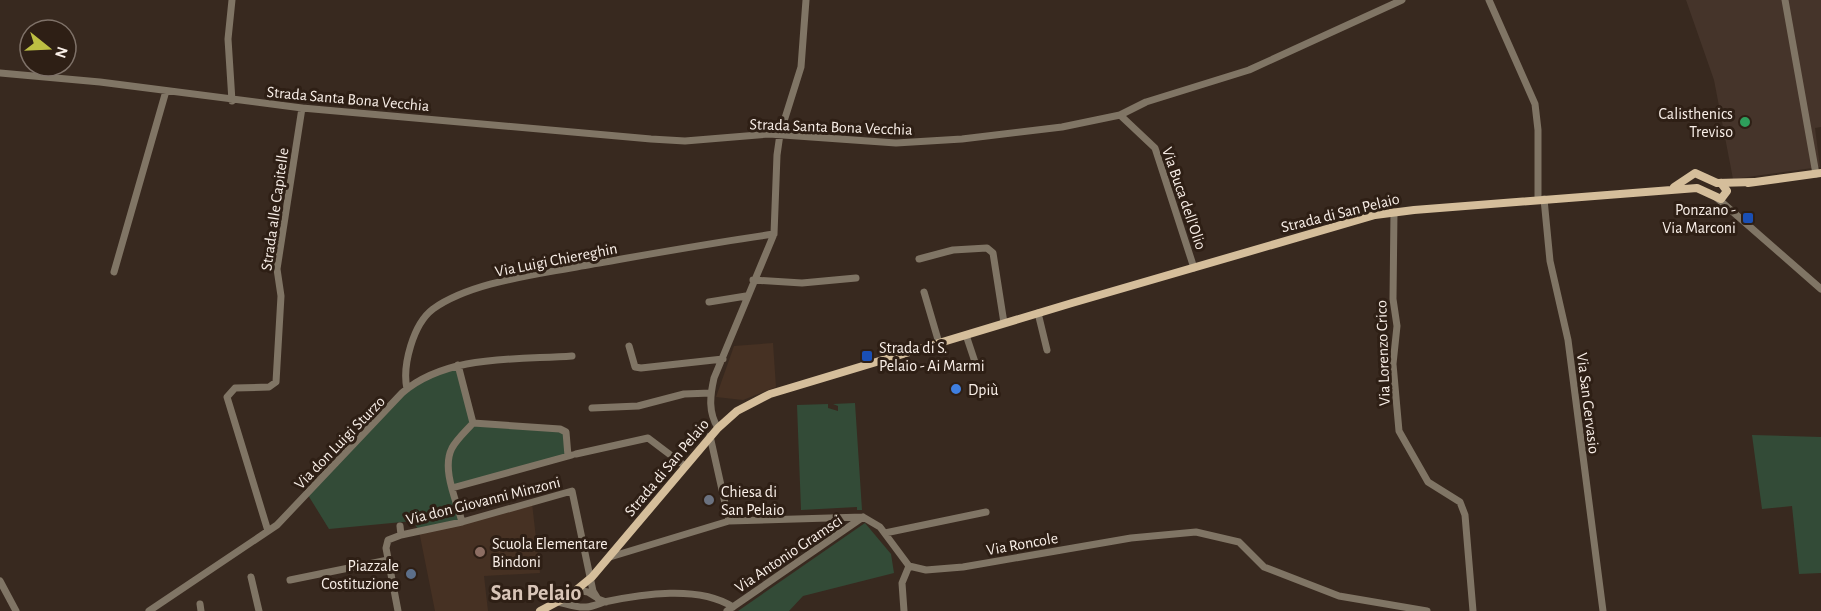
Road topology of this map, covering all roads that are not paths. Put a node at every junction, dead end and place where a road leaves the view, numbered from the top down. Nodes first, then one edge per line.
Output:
1 (232, 0) edge
2 (806, 0) edge
3 (1402, 0) edge
4 (1489, 0) edge
5 (1785, 0) edge
6 (0, 73) edge
7 (166, 91) junction
8 (232, 101) junction
9 (302, 108) junction
10 (1120, 115) junction
11 (780, 134) junction
12 (1819, 174) edge
13 (1754, 182) junction
14 (1720, 183) junction
15 (1690, 184) junction
16 (1541, 200) junction
17 (1728, 202) junction
18 (1394, 212) junction
19 (774, 234) junction
20 (920, 259) dead end
21 (1194, 268) junction
22 (114, 272) dead end
23 (856, 278) dead end
24 (753, 280) junction
25 (1821, 289) edge
26 (924, 292) dead end
27 (746, 296) junction
28 (709, 302) dead end
29 (1038, 313) junction
30 (1004, 323) junction
31 (966, 335) junction
32 (939, 343) junction
33 (629, 345) dead end
34 (1047, 350) dead end
35 (572, 356) dead end
36 (723, 359) junction
37 (458, 365) junction
38 (976, 368) dead end
39 (407, 389) junction
40 (711, 393) junction
41 (592, 408) dead end
42 (473, 423) junction
43 (718, 428) junction
44 (710, 436) junction
45 (572, 455) junction
46 (685, 466) junction
47 (452, 488) junction
48 (986, 512) dead end
49 (863, 517) junction
50 (729, 521) junction
51 (462, 522) junction
52 (400, 526) dead end
53 (268, 531) junction
54 (885, 533) junction
55 (401, 535) junction
56 (621, 544) junction
57 (630, 552) junction
58 (610, 557) junction
59 (388, 560) junction
60 (909, 566) junction
61 (592, 577) junction
62 (251, 578) dead end
63 (290, 580) dead end
64 (0, 581) edge
65 (576, 590) junction
66 (596, 597) junction
67 (558, 602) junction
68 (606, 602) junction
69 (587, 609) edge
70 (730, 609) edge
71 (16, 611) edge
72 (149, 611) edge
73 (259, 611) edge
74 (398, 611) edge
75 (540, 611) edge
76 (904, 611) edge
77 (1427, 611) edge
78 (1473, 611) edge
79 (1604, 611) edge

1 - 8 street
2 - 11 street
3 - 10 street, Strada Santa Bona Vecchia
4 - 16 street, Via San Gervasio
5 - 12 street
6 - 7 street, Strada Santa Bona Vecchia
7 - 8 street, Strada Santa Bona Vecchia
7 - 22 street
8 - 9 street, Strada Santa Bona Vecchia
9 - 11 street, Strada Santa Bona Vecchia
9 - 53 street, Strada alle Capitelle
10 - 11 street, Strada Santa Bona Vecchia
10 - 21 street, Via Buca dell'Olio
11 - 19 street
12 - 13 main road
13 - 14 main road
13 - 17 main road
14 - 15 main road
14 - 17 main road
15 - 16 main road, Strada di San Pelaio
15 - 17 main road
16 - 18 main road, Strada di San Pelaio
16 - 79 street, Via San Gervasio
17 - 25 street
18 - 21 main road, Strada di San Pelaio
18 - 78 street, Via Lorenzo Crico
19 - 24 street
19 - 39 street, Via Luigi Chiereghin
20 - 30 street
21 - 29 main road, Strada di San Pelaio
23 - 24 street
24 - 27 street
26 - 32 street
27 - 28 street
27 - 36 street
29 - 30 main road, Strada di San Pelaio
29 - 34 street
30 - 31 main road, Strada di San Pelaio
31 - 32 main road, Strada di San Pelaio
31 - 38 street
32 - 43 main road, Strada di San Pelaio
33 - 36 street
35 - 37 street, Via don Luigi Sturzo
36 - 40 street
37 - 39 street, Via don Luigi Sturzo
37 - 42 street
39 - 53 street, Via don Luigi Sturzo
40 - 41 street
40 - 43 street
42 - 45 street
42 - 47 street
43 - 44 main road, Strada di San Pelaio
44 - 46 main road, Strada di San Pelaio
44 - 50 street
45 - 46 street
45 - 47 street
46 - 56 main road, Strada di San Pelaio
47 - 51 street
48 - 54 street
49 - 50 street
49 - 54 street
49 - 70 street, Via Antonio Gramsci
50 - 57 street
51 - 55 street, Via don Giovanni Minzoni
51 - 61 street, Via don Giovanni Minzoni
52 - 55 street
53 - 72 street, Via don Luigi Sturzo
54 - 60 street
55 - 59 street
56 - 57 street
56 - 58 main road, Strada di San Pelaio
57 - 58 street
58 - 61 main road, Strada di San Pelaio
59 - 63 street
59 - 74 street
60 - 76 street
60 - 77 street, Via Roncole
61 - 65 main road, Strada di San Pelaio
61 - 66 street
62 - 73 street
64 - 71 street
65 - 66 street
65 - 67 main road, Strada di San Pelaio
66 - 68 street
67 - 69 street
67 - 75 main road, Strada di San Pelaio
68 - 69 street
68 - 70 street

